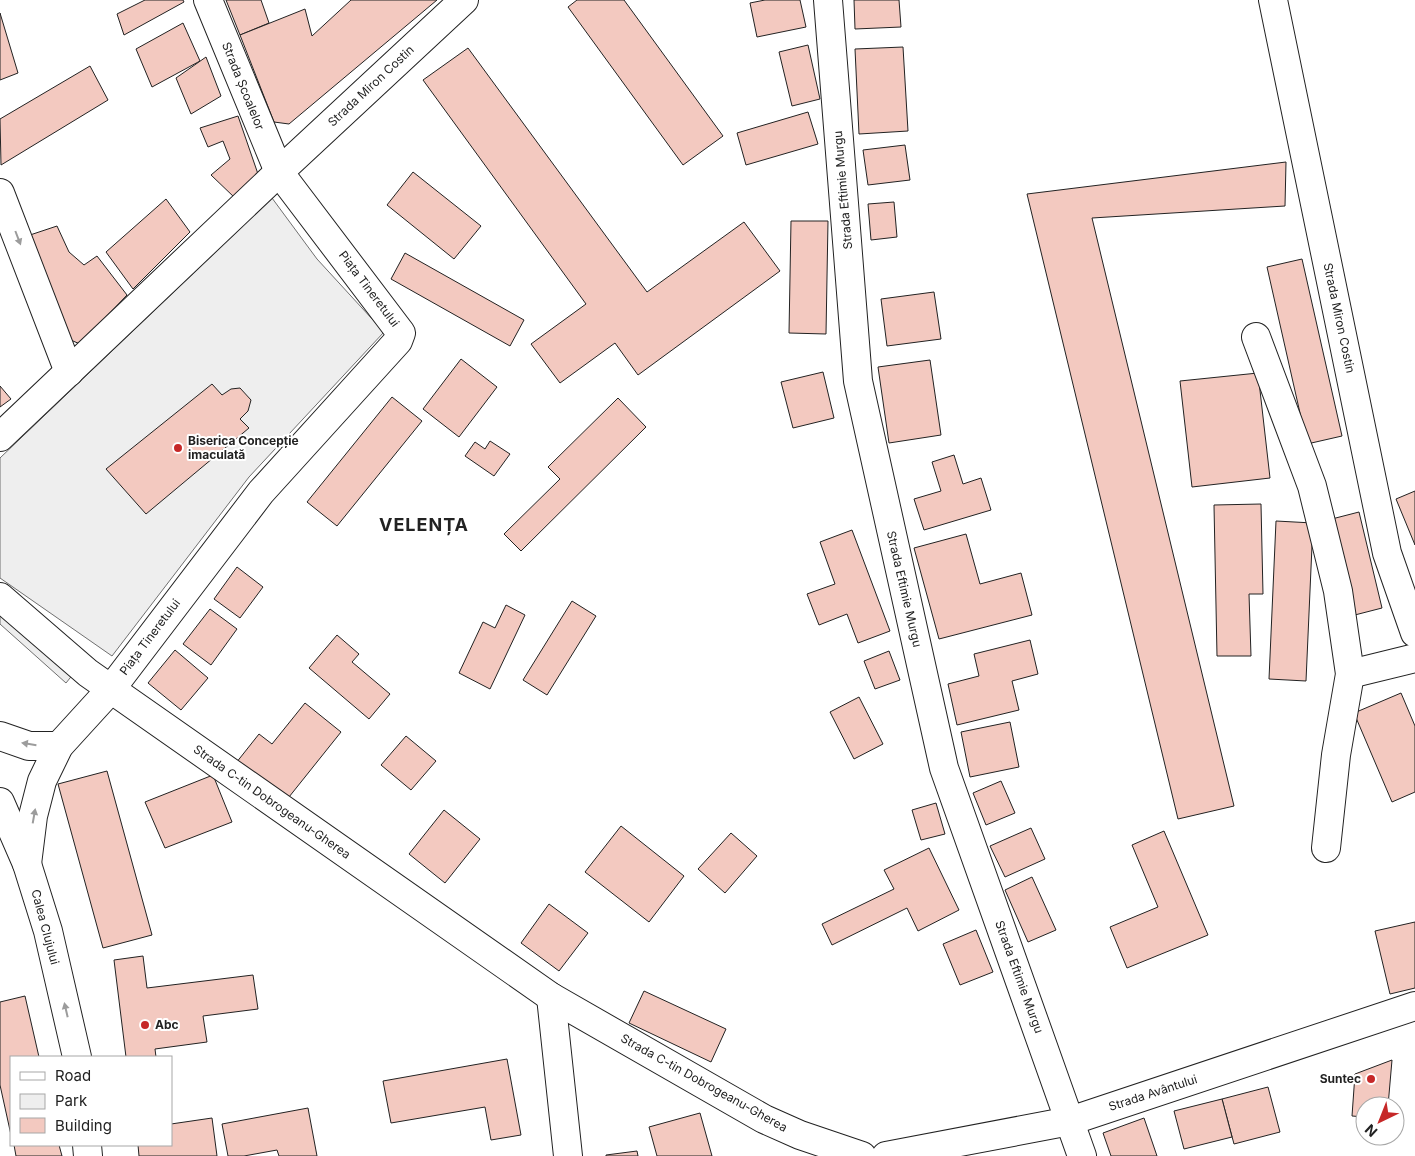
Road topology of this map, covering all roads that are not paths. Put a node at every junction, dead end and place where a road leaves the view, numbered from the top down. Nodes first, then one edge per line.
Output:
1 (208, 0) edge
2 (464, 0) edge
3 (828, 0) edge
4 (1273, 0) edge
5 (279, 172) junction
6 (0, 193) edge
7 (1256, 337) dead end
8 (69, 372) junction
9 (0, 437) edge
10 (0, 597) edge
11 (1415, 633) edge
12 (1415, 658) edge
13 (1350, 674) junction
14 (111, 689) junction
15 (0, 736) edge
16 (59, 746) junction
17 (0, 802) edge
18 (1326, 848) dead end
19 (28, 864) junction
20 (551, 997) junction
21 (1415, 1006) edge
22 (77, 1056) edge
23 (1070, 1121) junction
24 (568, 1156) edge
25 (862, 1156) edge
26 (886, 1156) edge
27 (1082, 1156) edge

1 - 5 street, Strada Școalelor
2 - 5 street, Strada Miron Costin
3 - 23 street, Strada Eftimie Murgu
4 - 11 street, Strada Miron Costin
5 - 8 street
5 - 14 street, Piața Tineretului
6 -> 8 street
7 - 13 street
8 - 9 street
10 - 14 street, Strada C-tin Dobrogeanu-Gherea
12 - 13 street
13 - 18 street
14 - 16 street, Piața Tineretului
14 - 20 street, Strada C-tin Dobrogeanu-Gherea
16 -> 15 street
19 -> 16 street, Piața Tineretului
17 - 19 street, Calea Clujului
22 -> 19 street, Calea Clujului
20 - 24 street
20 - 25 street, Strada C-tin Dobrogeanu-Gherea
21 - 23 street, Strada Avântului
23 - 26 street, Strada Avântului
23 - 27 street, Strada Eftimie Murgu

